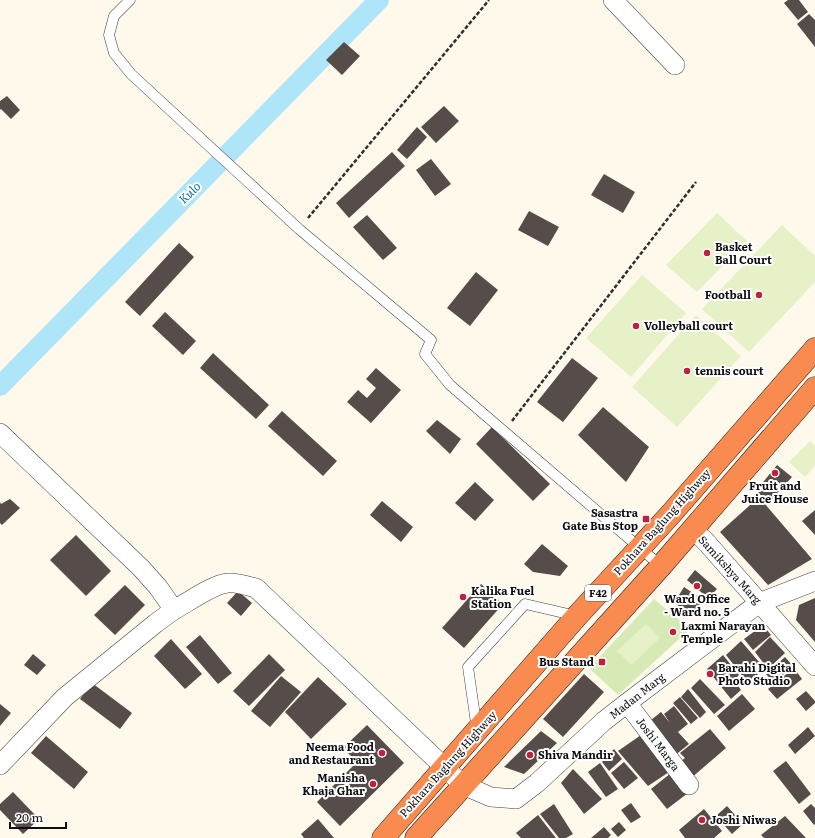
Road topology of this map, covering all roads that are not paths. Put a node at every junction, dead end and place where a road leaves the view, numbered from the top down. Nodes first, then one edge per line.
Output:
1 (130, 0) edge
2 (613, 0) edge
3 (675, 65) dead end
4 (815, 349) edge
5 (815, 388) edge
6 (0, 433) edge
7 (693, 529) junction
8 (640, 547) junction
9 (661, 566) junction
10 (815, 581) edge
11 (759, 603) junction
12 (174, 610) junction
13 (577, 616) junction
14 (815, 666) edge
15 (626, 703) junction
16 (477, 732) junction
17 (0, 765) edge
18 (444, 767) junction
19 (463, 785) junction
20 (688, 785) dead end
21 (383, 838) edge
22 (416, 838) edge

1 - 8 lane
2 - 3 street
4 - 8 highway, Pokhara Baglung Highway / F42
5 - 7 highway, F42
6 - 12 street
7 - 9 highway, F42
7 - 11 street, Samikshya Marg
8 - 9 lane
8 - 13 highway, Pokhara Baglung Highway / F42
9 - 19 highway, F42
10 - 11 street, Madan Marg
11 - 14 street, Samikshya Marg
11 - 15 street, Madan Marg
12 - 17 street
12 - 18 street
13 - 16 highway, Pokhara Baglung Highway / F42
13 - 16 lane
15 - 19 street, Madan Marg
15 - 20 street, Joshi Marga
16 - 18 highway, Pokhara Baglung Highway / F42
18 - 19 street
18 - 21 highway, Pokhara Baglung Highway / F42
19 - 22 highway, F42

